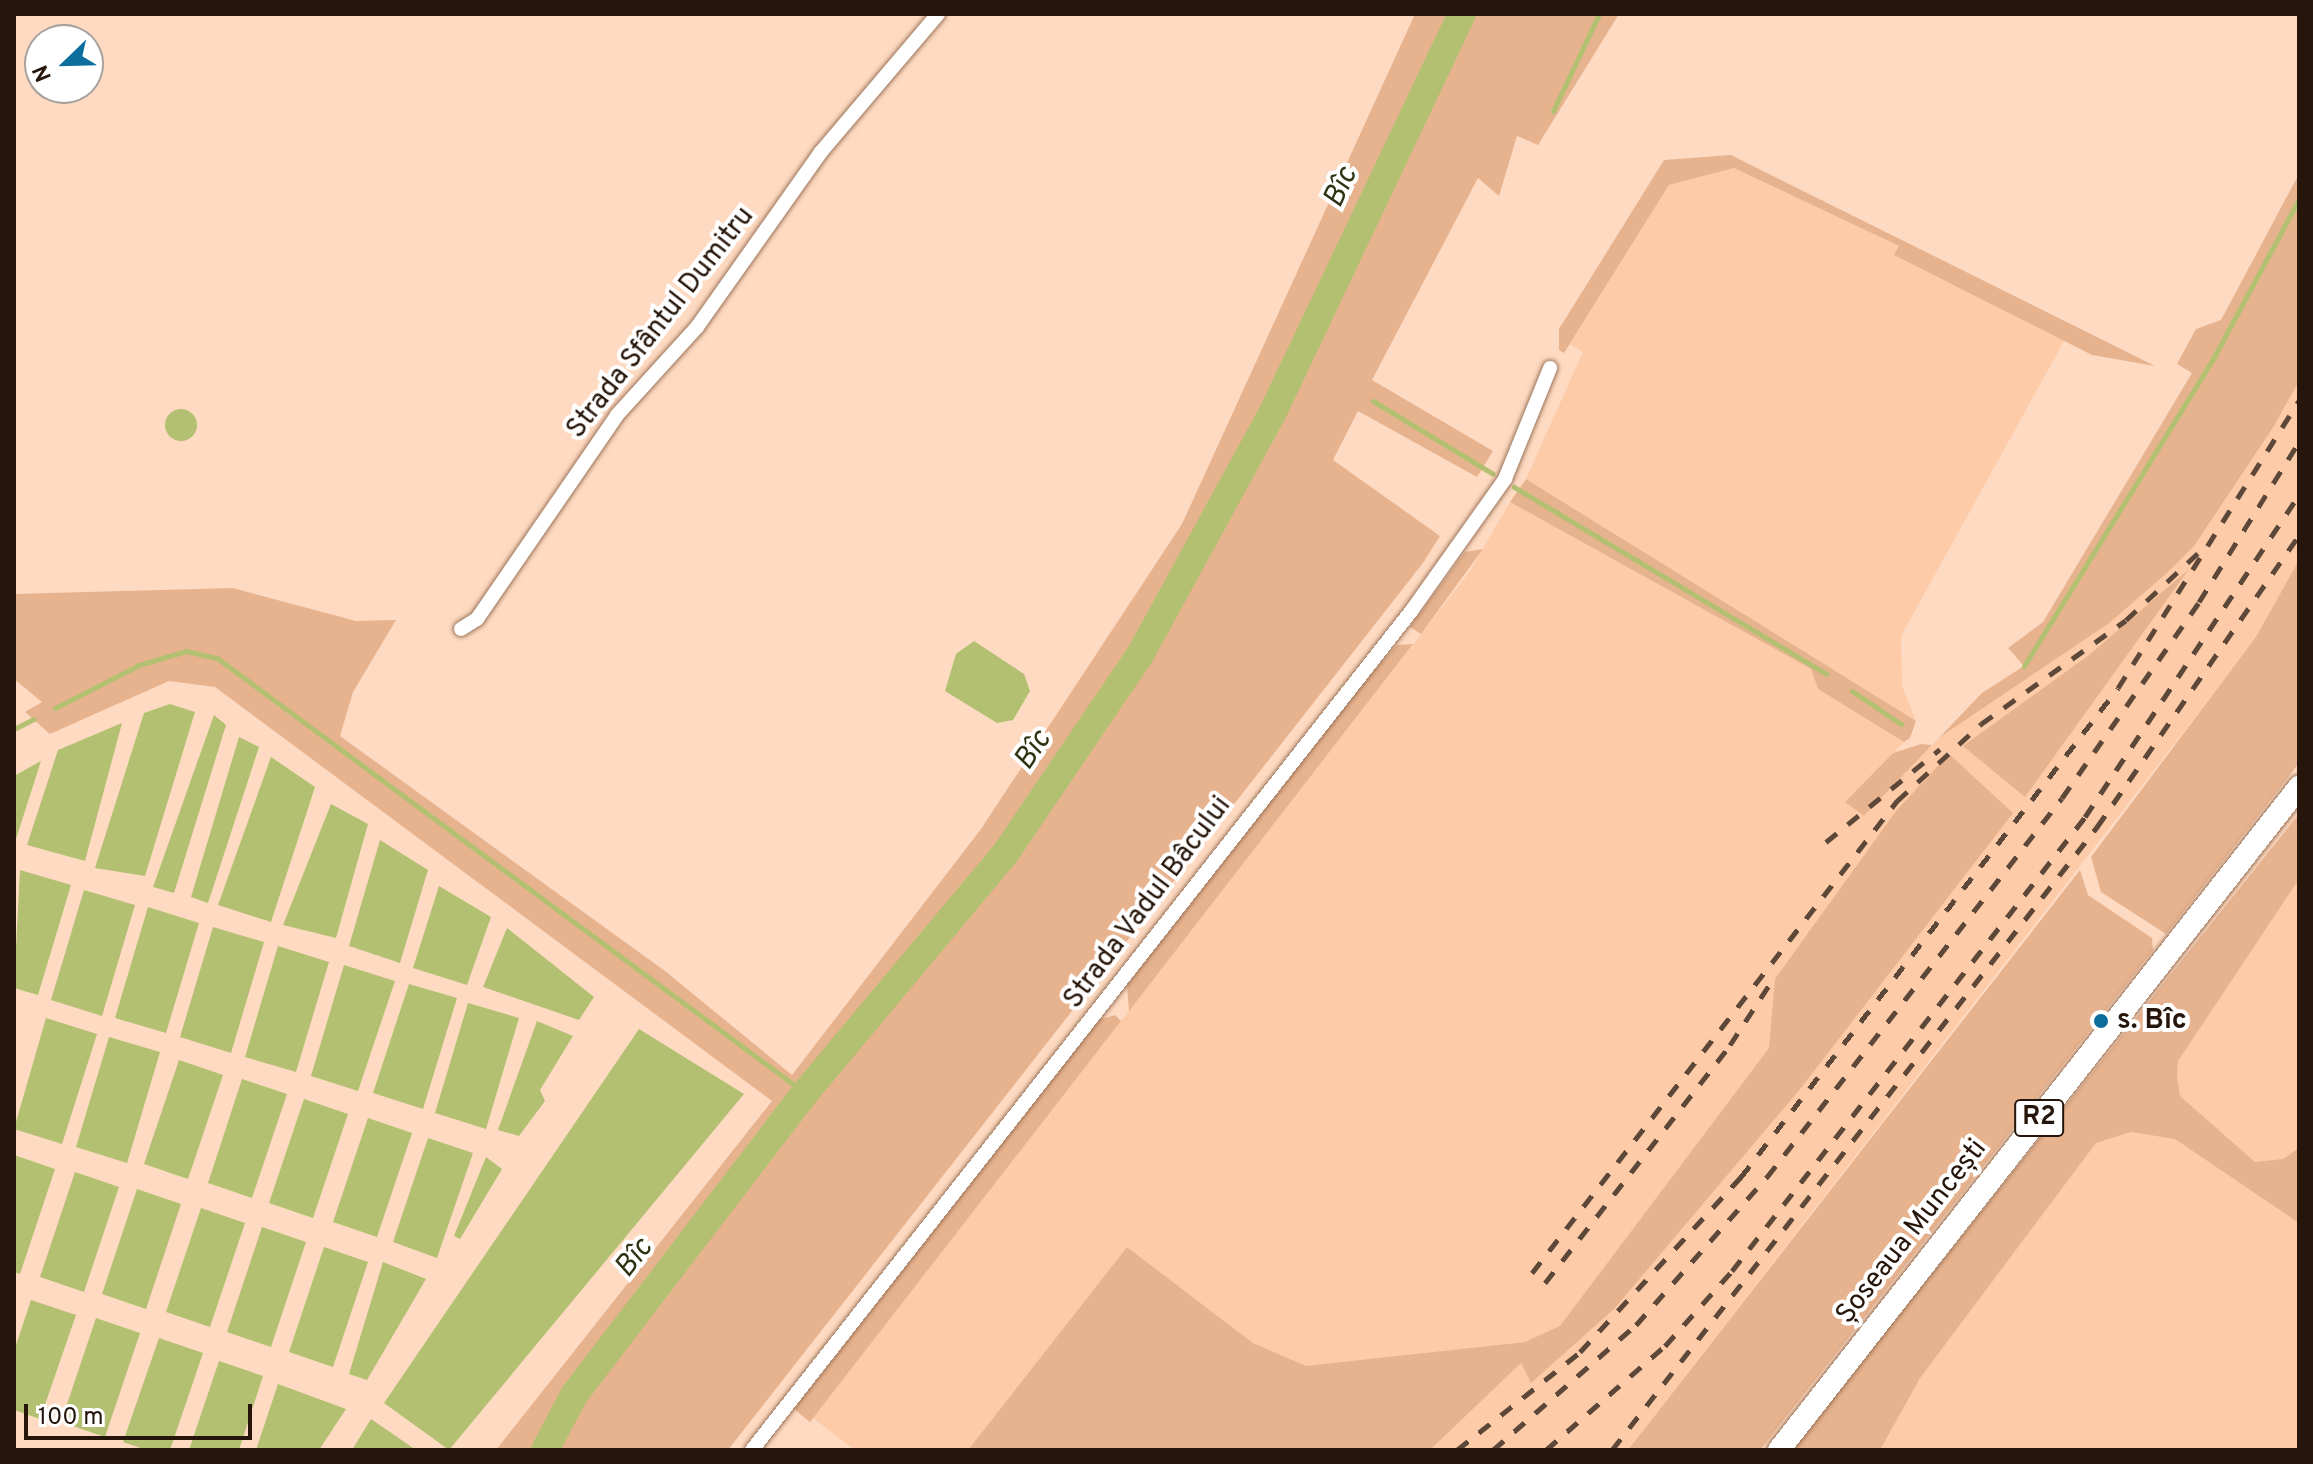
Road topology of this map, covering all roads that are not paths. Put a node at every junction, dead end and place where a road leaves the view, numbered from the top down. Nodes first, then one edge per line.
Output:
1 (938, 14) edge
2 (1550, 368) dead end
3 (461, 629) dead end
4 (2299, 787) edge
5 (752, 1450) edge
6 (1779, 1450) edge

1 - 3 street, Strada Sfântul Dumitru
2 - 5 street, Strada Vadul Bâcului
4 - 6 main road, Șoseaua Muncești / R2

